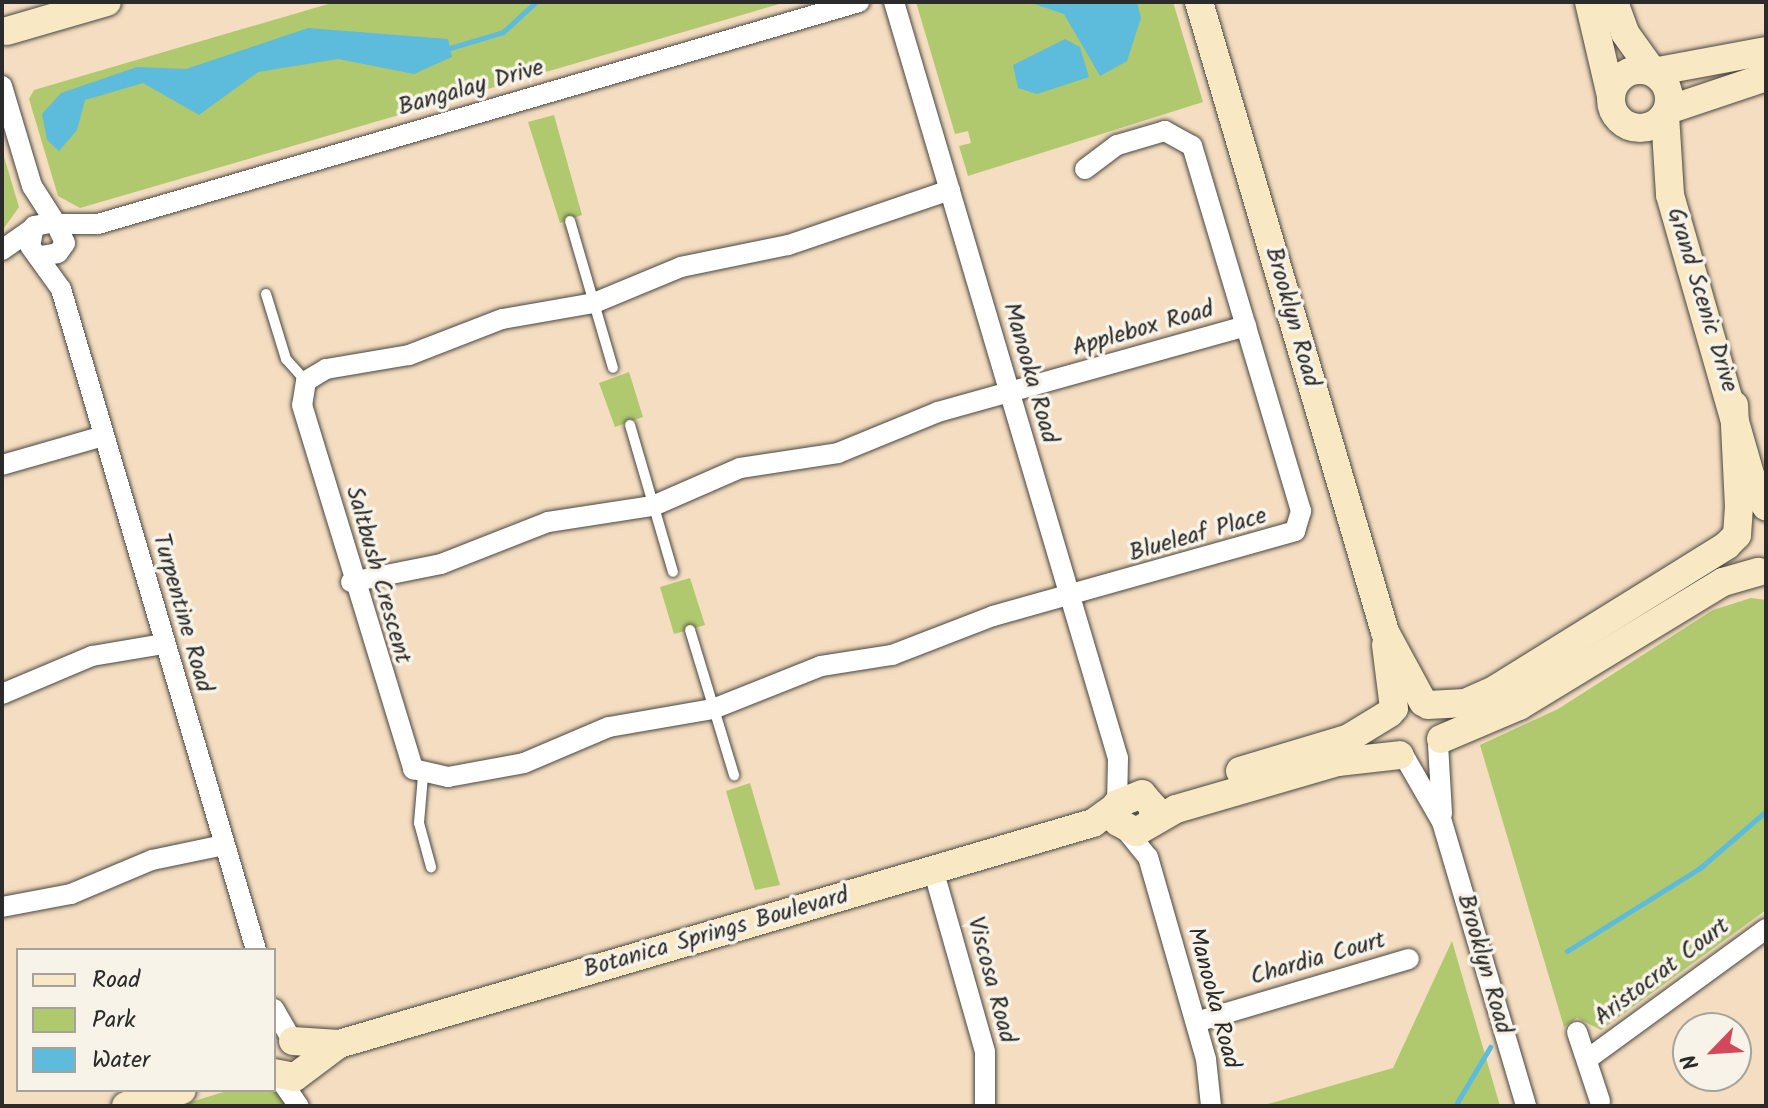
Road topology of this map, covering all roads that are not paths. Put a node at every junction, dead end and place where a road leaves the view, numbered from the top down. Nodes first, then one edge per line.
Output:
1 (107, 2) edge
2 (859, 2) edge
3 (894, 2) edge
4 (1199, 2) edge
5 (1589, 2) edge
6 (1614, 2) edge
7 (4, 35) edge
8 (1766, 51) edge
9 (1653, 72) junction
10 (1766, 77) edge
11 (2, 86) edge
12 (1611, 96) junction
13 (1666, 113) junction
14 (1625, 124) junction
15 (1085, 169) dead end
16 (950, 190) junction
17 (1670, 195) junction
18 (570, 221) dead end
19 (51, 232) junction
20 (2, 252) edge
21 (39, 255) junction
22 (61, 289) junction
23 (266, 294) dead end
24 (594, 303) junction
25 (1246, 326) junction
26 (613, 368) dead end
27 (306, 381) junction
28 (1009, 396) junction
29 (1734, 405) junction
30 (630, 425) dead end
31 (103, 436) junction
32 (2, 465) edge
33 (653, 506) junction
34 (1766, 506) edge
35 (1766, 514) edge
36 (1737, 535) junction
37 (673, 572) dead end
38 (1763, 572) edge
39 (351, 582) junction
40 (1071, 599) junction
41 (690, 630) dead end
42 (1385, 632) junction
43 (164, 644) junction
44 (2, 694) edge
45 (1426, 704) junction
46 (713, 709) junction
47 (1392, 711) junction
48 (1440, 742) junction
49 (1402, 756) junction
50 (734, 775) dead end
51 (423, 776) junction
52 (1133, 812) junction
53 (1442, 822) junction
54 (224, 845) junction
55 (431, 867) dead end
56 (933, 869) junction
57 (2, 907) edge
58 (1766, 929) edge
59 (255, 948) edge
60 (1409, 959) dead end
61 (276, 1014) edge
62 (1196, 1022) junction
63 (1577, 1032) dead end
64 (286, 1042) edge
65 (339, 1044) junction
66 (1589, 1058) junction
67 (285, 1072) edge
68 (175, 1092) edge
69 (1600, 1101) dead end
70 (126, 1106) edge
71 (302, 1106) edge
72 (985, 1106) edge
73 (1211, 1106) edge
74 (1526, 1106) edge

1 - 7 street
2 - 19 street, Bangalay Drive
3 - 16 street, Manooka Road
4 - 42 street, Brooklyn Road
5 - 12 street, Grand Scenic Drive
6 - 9 street, Grand Scenic Drive
8 - 9 street
9 - 12 street
9 - 13 street, Grand Scenic Drive
10 - 13 street
11 - 19 street, Turpentine Road
12 - 14 street, Grand Scenic Drive
13 - 14 street
13 - 17 street, Grand Scenic Drive
14 - 17 street, Grand Scenic Drive
15 - 25 street, Blueleaf Place
16 - 24 street
16 - 28 street, Manooka Road
17 - 29 street, Grand Scenic Drive
18 - 24 lane
19 - 20 street
19 - 21 street, Bangalay Drive
19 - 21 street, Turpentine Road
19 - 22 street, Turpentine Road
20 - 21 street
21 - 22 street, Turpentine Road
22 - 31 street, Turpentine Road
23 - 27 lane
24 - 26 lane
24 - 27 street
25 - 28 street, Applebox Road
25 - 40 street, Blueleaf Place
27 - 39 street, Saltbush Crescent
28 - 33 street, Applebox Road
28 - 40 street, Manooka Road
29 - 34 street, Grand Scenic Drive
29 - 36 street, Grand Scenic Drive
30 - 33 lane
31 - 32 street
31 - 43 street, Turpentine Road
33 - 37 lane
33 - 39 street, Applebox Road
35 - 36 street
36 - 38 street, Grand Scenic Drive
36 - 45 street
38 - 48 street
39 - 51 street, Saltbush Crescent
40 - 46 street
40 - 52 street, Manooka Road
41 - 46 lane
42 - 45 street, Brooklyn Road
42 - 47 street, Brooklyn Road
43 - 44 street
43 - 54 street, Turpentine Road
45 - 47 street
45 - 48 street
46 - 50 lane
46 - 51 street
47 - 49 street
47 - 52 street, Botanica Springs Boulevard
48 - 49 street
48 - 53 street, Brooklyn Road
49 - 52 street, Botanica Springs Boulevard
49 - 53 street, Brooklyn Road
51 - 55 lane
52 - 56 street, Botanica Springs Boulevard
52 - 62 street, Manooka Road
53 - 74 street, Brooklyn Road
54 - 57 street
54 - 59 street, Turpentine Road
56 - 65 street, Botanica Springs Boulevard
56 - 72 street, Viscosa Road
58 - 66 street, Aristocrat Court
60 - 62 street, Chardia Court
61 - 64 street
62 - 73 street, Manooka Road
63 - 66 street
64 - 65 street, Botanica Springs Boulevard
64 - 67 street
65 - 67 street, Botanica Springs Boulevard
66 - 69 street
67 - 71 street
68 - 70 street

